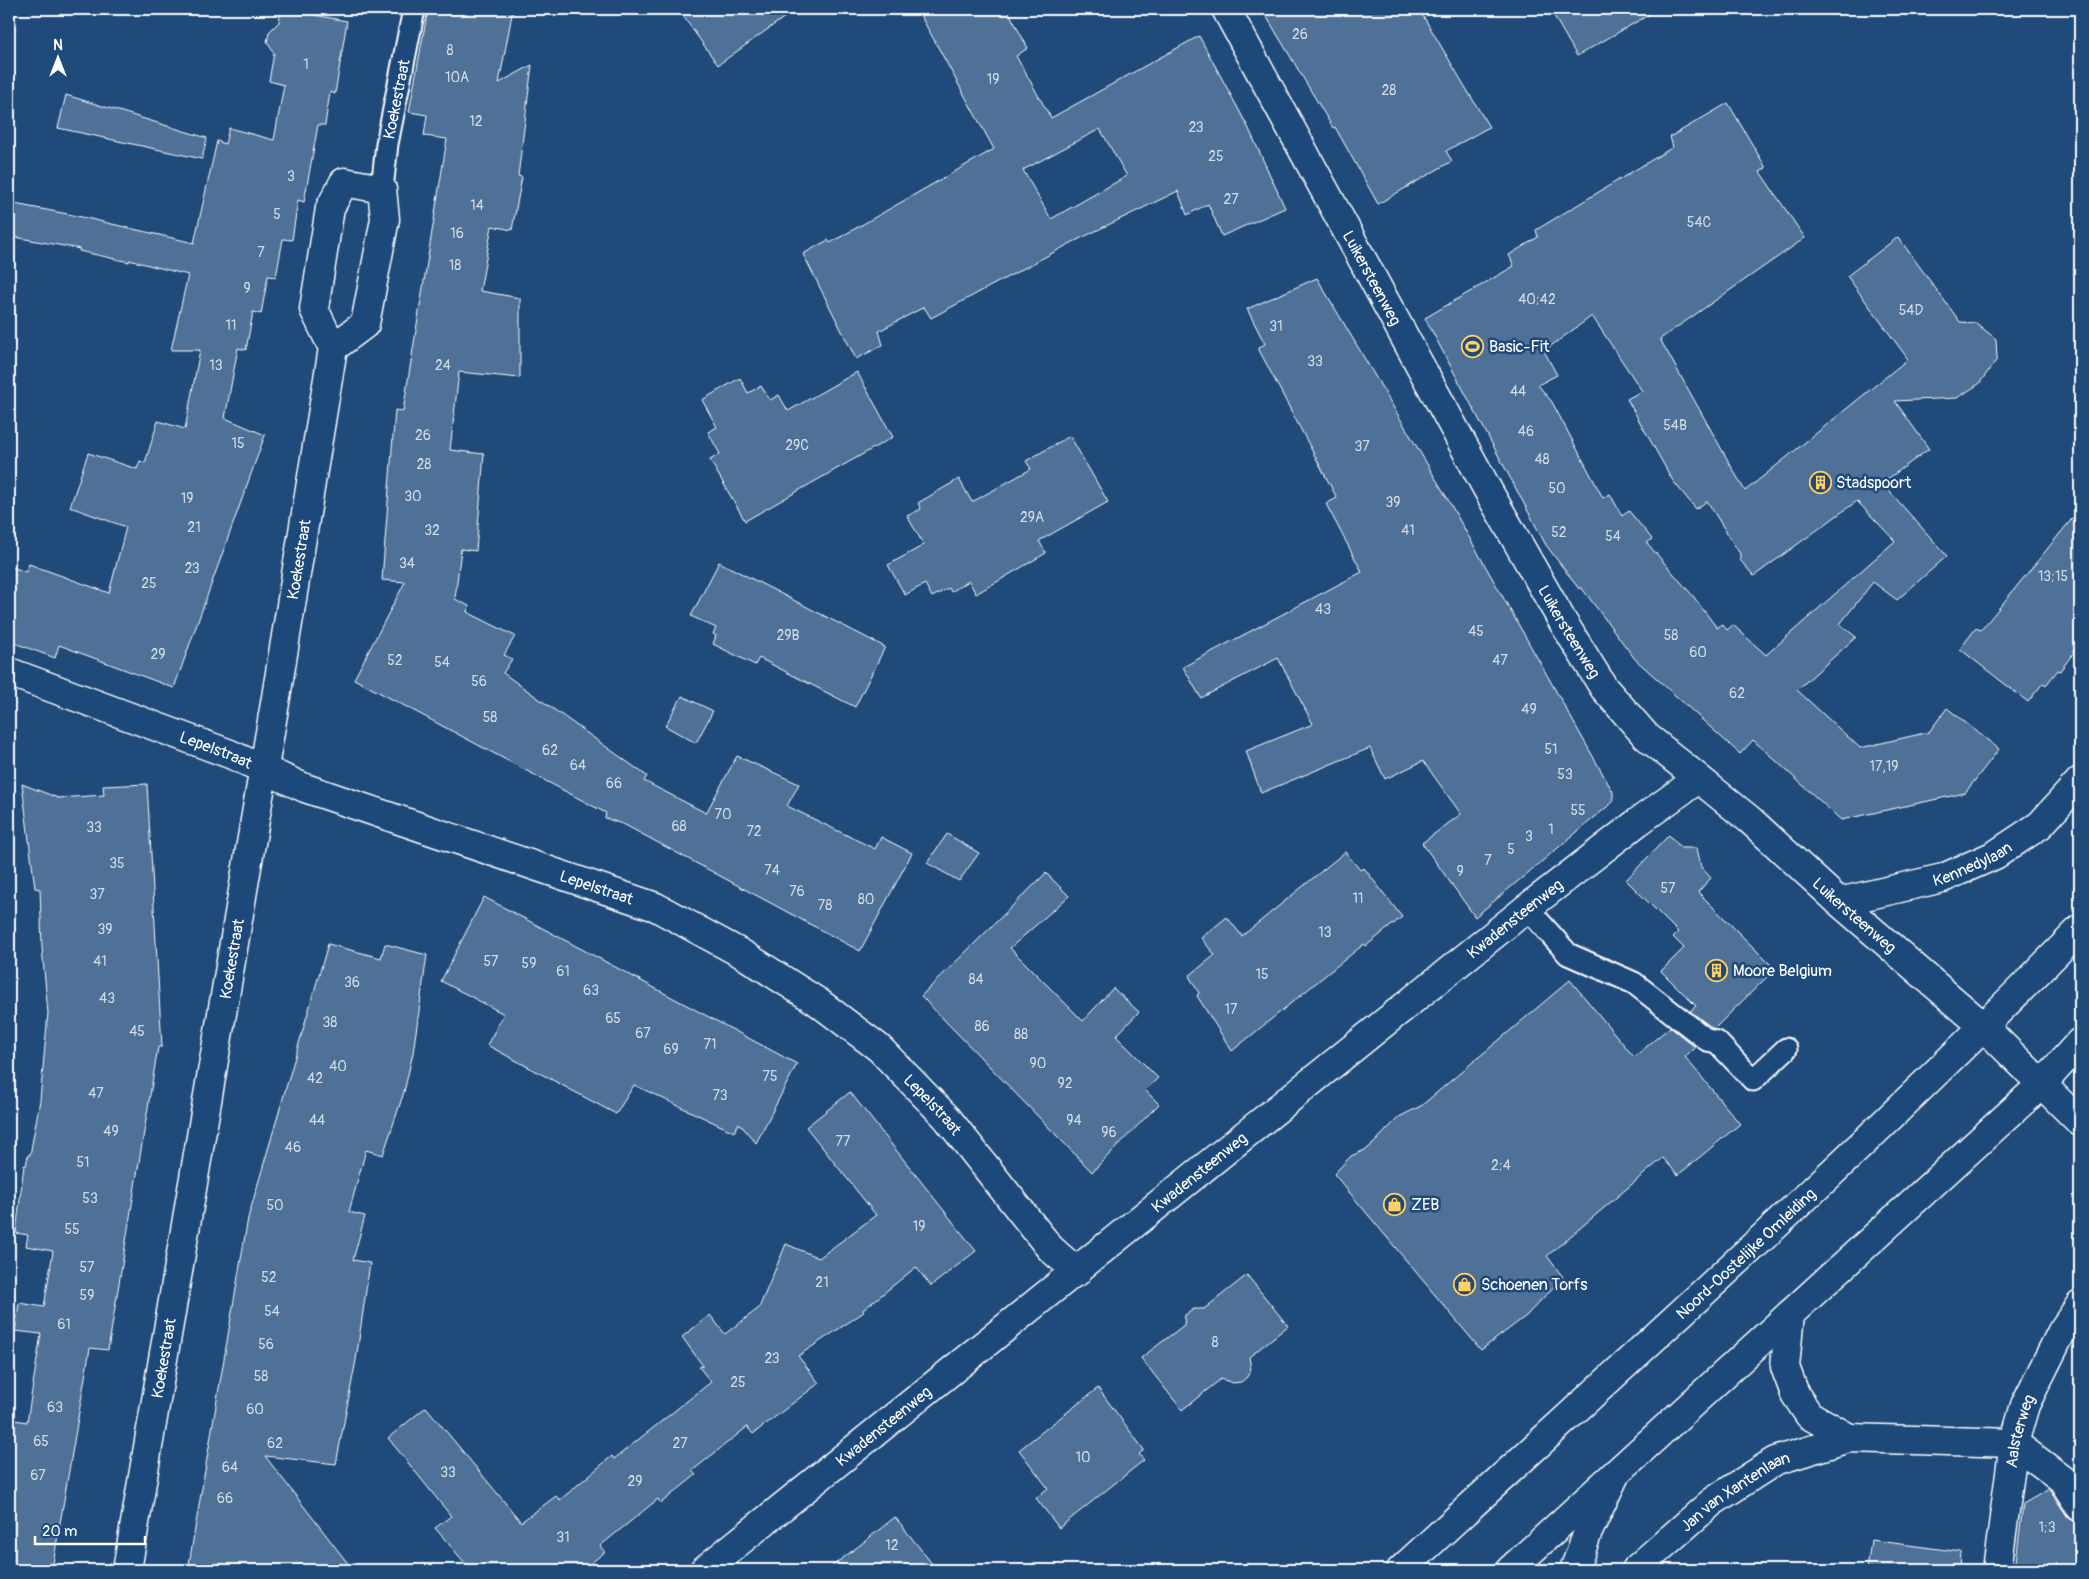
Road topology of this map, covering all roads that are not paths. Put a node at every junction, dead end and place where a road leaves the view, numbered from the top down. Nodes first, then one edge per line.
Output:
1 (414, 9) edge
2 (1226, 9) edge
3 (382, 189) junction
4 (333, 348) junction
5 (9, 672) edge
6 (264, 768) junction
7 (1698, 779) junction
8 (2080, 781) edge
9 (1839, 902) junction
10 (1528, 908) junction
11 (2080, 929) edge
12 (1984, 1027) junction
13 (2080, 1042) edge
14 (1786, 1049) dead end
15 (2042, 1083) junction
16 (2080, 1122) edge
17 (1077, 1272) junction
18 (2080, 1304) edge
19 (1790, 1314) junction
20 (1849, 1438) junction
21 (2014, 1442) junction
22 (1616, 1473) junction
23 (2080, 1508) edge
24 (127, 1570) edge
25 (704, 1570) edge
26 (1401, 1570) edge
27 (1510, 1570) edge
28 (1574, 1570) edge
29 (1635, 1570) edge
30 (1997, 1570) edge

1 - 3 lane, Koekestraat
2 - 7 street, Luikersteenweg
3 - 4 street, Koekestraat
3 - 4 street
4 - 6 street, Koekestraat
5 - 6 street, Lepelstraat
6 - 17 street, Lepelstraat
6 - 24 street, Koekestraat
7 - 9 street, Luikersteenweg
7 - 10 street, Kwadensteenweg
8 - 9 street, Kennedylaan
9 - 12 street, Luikersteenweg
10 - 14 lane
10 - 17 street, Kwadensteenweg
11 - 12 street, Noord-Oostelijke Omleiding
12 - 15 street, Luikersteenweg
12 - 26 street, Noord-Oostelijke Omleiding
13 - 15 street
15 - 16 street, Luikersteenweg
15 - 19 street
17 - 25 street, Kwadensteenweg
18 - 21 street, Aalsterweg
19 - 20 street, Jan van Xantenlaan
19 - 22 street
20 - 21 street, Jan van Xantenlaan
20 - 29 street, Jan van Xantenlaan
21 - 23 street
21 - 30 street, Aalsterweg
22 - 27 street
22 - 28 street

